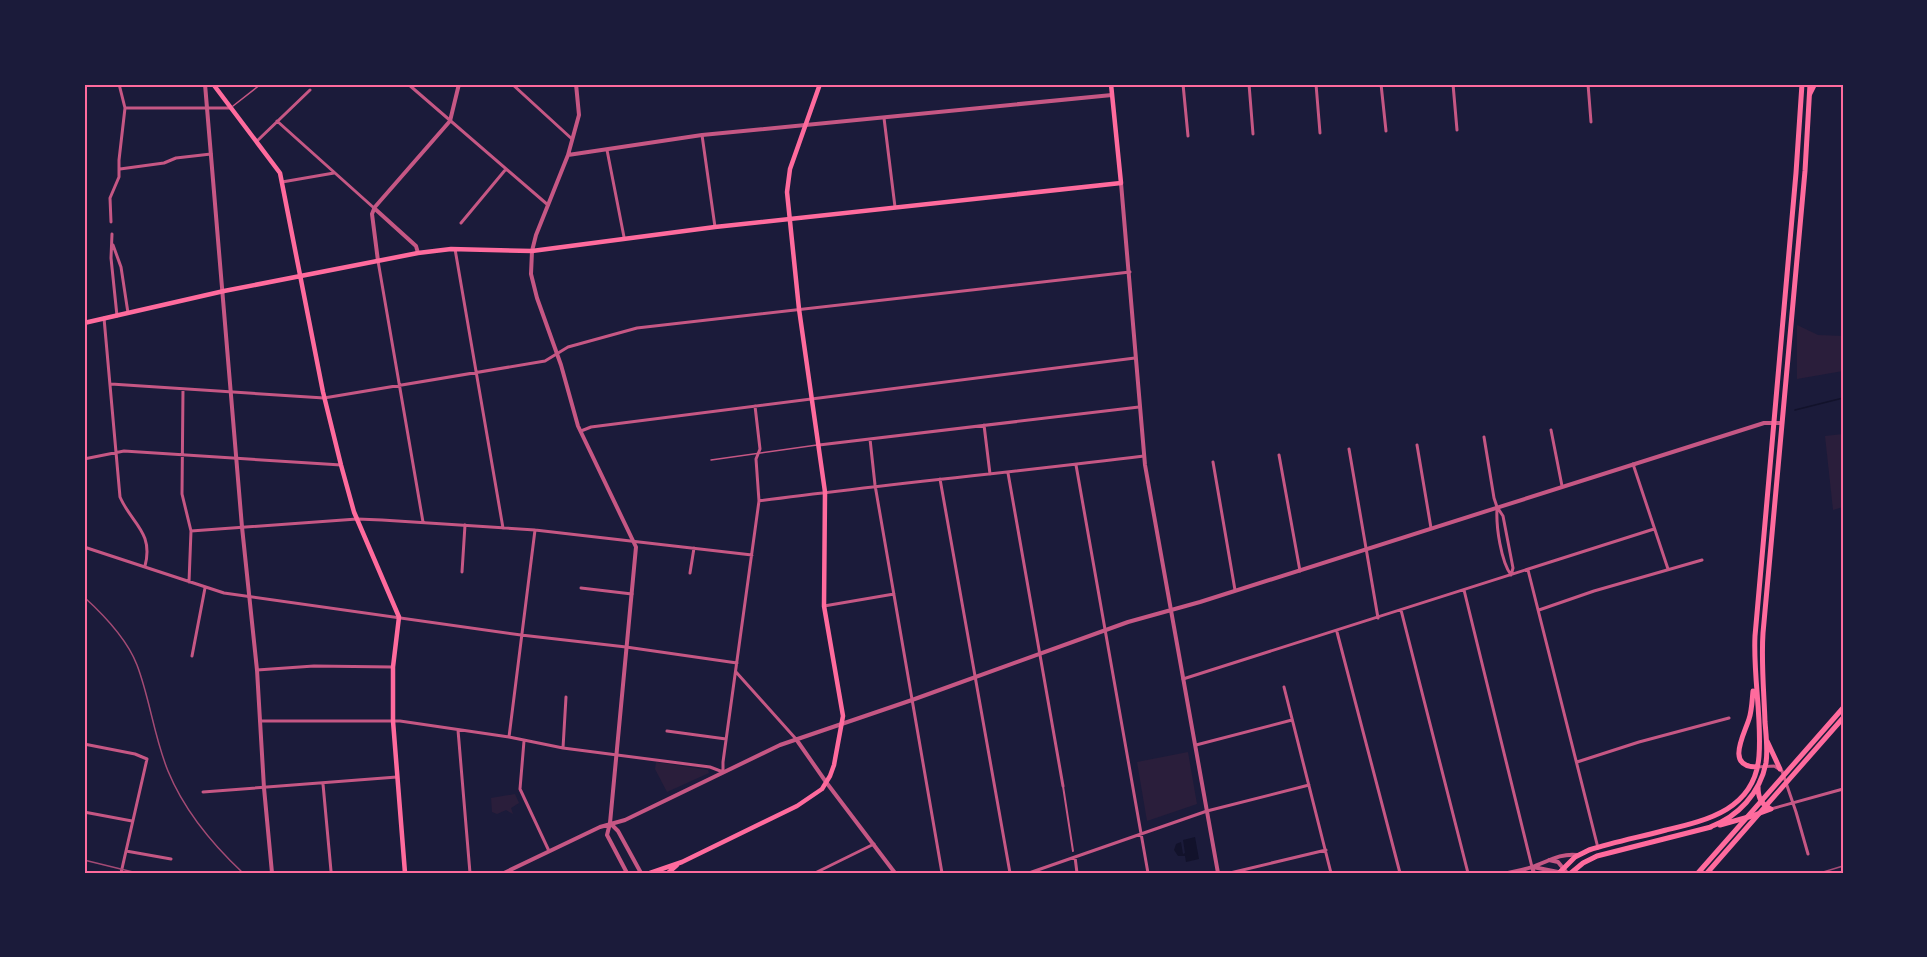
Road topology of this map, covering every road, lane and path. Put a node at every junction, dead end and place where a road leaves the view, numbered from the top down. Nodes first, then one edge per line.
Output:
1 (119, 84) edge
2 (205, 84) edge
3 (213, 84) edge
4 (261, 84) edge
5 (408, 84) edge
6 (459, 84) edge
7 (512, 84) edge
8 (576, 84) edge
9 (820, 84) edge
10 (1111, 84) edge
11 (1183, 84) edge
12 (1249, 84) edge
13 (1316, 84) edge
14 (1382, 84) edge
15 (1453, 84) edge
16 (1588, 84) edge
17 (1802, 84) edge
18 (1810, 84) edge
19 (1815, 84) edge
20 (310, 90) dead end
21 (1112, 95) junction
22 (1809, 97) junction
23 (126, 108) junction
24 (230, 108) junction
25 (207, 109) junction
26 (884, 118) junction
27 (450, 120) junction
28 (277, 122) junction
29 (1591, 122) dead end
30 (806, 125) junction
31 (1457, 130) dead end
32 (1386, 131) dead end
33 (1320, 133) dead end
34 (1253, 134) dead end
35 (702, 135) junction
36 (1188, 136) dead end
37 (573, 140) junction
38 (256, 142) junction
39 (608, 150) junction
40 (211, 154) junction
41 (568, 155) junction
42 (506, 168) junction
43 (120, 169) junction
44 (334, 172) junction
45 (282, 182) junction
46 (1121, 183) junction
47 (548, 206) junction
48 (895, 207) junction
49 (374, 208) junction
50 (789, 218) junction
51 (111, 222) dead end
52 (461, 223) dead end
53 (715, 227) junction
54 (112, 234) dead end
55 (624, 237) junction
56 (112, 242) junction
57 (456, 249) junction
58 (532, 250) junction
59 (418, 253) junction
60 (378, 261) junction
61 (1130, 272) junction
62 (300, 277) junction
63 (224, 291) junction
64 (799, 309) junction
65 (128, 314) junction
66 (117, 316) junction
67 (104, 318) junction
68 (84, 323) edge
69 (556, 354) junction
70 (1135, 358) junction
71 (477, 373) junction
72 (111, 384) junction
73 (400, 386) junction
74 (183, 390) junction
75 (232, 393) junction
76 (324, 398) junction
77 (812, 399) junction
78 (755, 406) junction
79 (1139, 407) junction
80 (1773, 422) junction
81 (1782, 423) junction
82 (984, 425) junction
83 (1551, 430) dead end
84 (581, 432) junction
85 (1484, 437) dead end
86 (870, 439) junction
87 (819, 445) junction
88 (1417, 445) dead end
89 (1349, 449) dead end
90 (116, 451) junction
91 (759, 453) junction
92 (183, 454) junction
93 (1144, 456) junction
94 (1279, 456) dead end
95 (238, 458) junction
96 (84, 459) edge
97 (711, 460) dead end
98 (1213, 462) dead end
99 (1633, 464) junction
100 (341, 465) junction
101 (1076, 465) junction
102 (1008, 473) junction
103 (990, 475) junction
104 (940, 479) junction
105 (875, 486) junction
106 (1562, 486) junction
107 (825, 492) junction
108 (759, 501) junction
109 (1497, 507) junction
110 (357, 519) junction
111 (423, 522) junction
112 (465, 525) junction
113 (242, 528) junction
114 (503, 528) junction
115 (1431, 528) junction
116 (1654, 529) junction
117 (191, 531) junction
118 (535, 531) junction
119 (634, 540) junction
120 (84, 547) edge
121 (694, 548) junction
122 (1366, 549) junction
123 (752, 555) junction
124 (1702, 560) dead end
125 (145, 566) junction
126 (1668, 569) junction
127 (1528, 570) junction
128 (1300, 571) junction
129 (462, 572) dead end
130 (690, 573) dead end
131 (1511, 575) junction
132 (189, 582) junction
133 (205, 588) junction
134 (581, 588) dead end
135 (1464, 590) junction
136 (1235, 591) junction
137 (632, 594) junction
138 (894, 594) junction
139 (250, 597) junction
140 (824, 606) junction
141 (1171, 610) junction
142 (1401, 610) junction
143 (1539, 610) junction
144 (399, 617) junction
145 (1378, 618) junction
146 (1105, 630) junction
147 (1337, 632) junction
148 (521, 635) junction
149 (626, 647) junction
150 (1040, 655) junction
151 (192, 656) dead end
152 (737, 663) junction
153 (393, 667) junction
154 (257, 670) junction
155 (736, 672) junction
156 (975, 677) junction
157 (1755, 677) junction
158 (1183, 679) junction
159 (1284, 687) dead end
160 (566, 697) dead end
161 (912, 700) junction
162 (1843, 708) edge
163 (1729, 718) dead end
164 (1843, 718) edge
165 (1292, 720) junction
166 (261, 721) junction
167 (393, 721) junction
168 (842, 724) junction
169 (458, 730) junction
170 (667, 731) dead end
171 (509, 737) junction
172 (1766, 738) junction
173 (726, 739) junction
174 (796, 739) junction
175 (524, 741) junction
176 (84, 744) edge
177 (1196, 745) junction
178 (563, 748) junction
179 (615, 754) junction
180 (1577, 762) junction
181 (1765, 766) junction
182 (1757, 767) junction
183 (1780, 769) junction
184 (723, 772) junction
185 (397, 777) junction
186 (826, 782) junction
187 (323, 784) junction
188 (1758, 784) junction
189 (1309, 785) junction
190 (1063, 786) joint
191 (264, 788) junction
192 (1843, 789) edge
193 (203, 792) dead end
194 (1792, 802) junction
195 (1771, 809) junction
196 (1207, 811) junction
197 (84, 812) edge
198 (133, 821) junction
199 (610, 823) junction
200 (1710, 827) junction
201 (1141, 833) junction
202 (874, 844) junction
203 (1598, 848) junction
204 (1326, 850) junction
205 (126, 851) junction
206 (549, 851) junction
207 (1073, 852) dead end
208 (1808, 854) dead end
209 (1578, 855) junction
210 (1074, 856) junction
211 (171, 859) dead end
212 (1548, 860) junction
213 (682, 862) junction
214 (1532, 867) junction
215 (511, 871) edge
216 (332, 872) dead end
217 (1564, 872) edge
218 (121, 873) edge
219 (272, 873) edge
220 (405, 873) edge
221 (470, 873) edge
222 (504, 873) edge
223 (627, 873) edge
224 (641, 873) edge
225 (650, 873) edge
226 (668, 873) edge
227 (815, 873) edge
228 (895, 873) edge
229 (942, 873) edge
230 (1010, 873) edge
231 (1029, 873) edge
232 (1077, 873) edge
233 (1148, 873) edge
234 (1218, 873) edge
235 (1230, 873) edge
236 (1331, 873) edge
237 (1400, 873) edge
238 (1468, 873) edge
239 (1508, 873) edge
240 (1534, 873) edge
241 (1698, 873) edge
242 (1707, 873) edge

1 - 23 street
2 - 25 street
3 - 24 main road
4 - 24 lane
5 - 27 street
6 - 27 street
7 - 37 street
8 - 37 street
9 - 30 main road
10 - 21 main road
11 - 36 street
12 - 34 street
13 - 33 street
14 - 32 street
15 - 31 street
16 - 29 street
17 - 80 highway
18 - 22 highway
19 - 22 main road
20 - 28 street
21 - 26 street
21 - 46 main road
22 - 81 highway
23 - 25 street
23 - 43 street
24 - 25 street
24 - 38 main road
25 - 40 street
26 - 30 street
26 - 48 street
27 - 42 street
27 - 49 street
28 - 38 street
28 - 44 street
30 - 35 street
30 - 50 main road
35 - 39 street
35 - 53 street
37 - 41 street
38 - 45 main road
39 - 41 street
39 - 55 street
40 - 43 street
40 - 63 street
41 - 47 street
42 - 47 street
42 - 52 street
43 - 51 street
44 - 45 street
44 - 49 street
45 - 62 main road
46 - 48 main road
46 - 61 street
47 - 58 street
48 - 50 main road
49 - 59 street
49 - 60 street
50 - 53 main road
50 - 64 main road
53 - 55 main road
54 - 56 street
55 - 58 main road
56 - 65 street
56 - 66 street
57 - 58 main road
57 - 59 main road
57 - 71 street
58 - 69 street
59 - 60 main road
60 - 62 main road
60 - 73 street
61 - 64 street
61 - 70 street
62 - 63 main road
62 - 76 main road
63 - 65 main road
63 - 75 street
64 - 69 street
64 - 77 main road
65 - 66 main road
66 - 67 main road
67 - 68 main road
67 - 72 street
69 - 71 street
69 - 84 street
70 - 77 street
70 - 79 street
71 - 73 street
71 - 114 street
72 - 74 street
72 - 90 street
73 - 76 street
73 - 111 street
74 - 75 street
74 - 92 street
75 - 76 street
75 - 95 street
76 - 100 main road
77 - 78 street
77 - 87 main road
78 - 84 street
78 - 91 street
79 - 82 street
79 - 93 street
80 - 81 street
80 - 99 street
80 - 157 highway
81 - 172 highway
82 - 86 street
82 - 103 street
83 - 106 street
84 - 119 street
85 - 109 street
86 - 87 street
86 - 105 street
87 - 91 lane
87 - 107 main road
88 - 115 street
89 - 122 street
90 - 92 street
90 - 96 street
90 - 125 street
91 - 97 lane
91 - 108 street
92 - 95 street
92 - 117 street
93 - 101 street
93 - 141 street
94 - 128 street
95 - 100 street
95 - 113 street
98 - 136 street
99 - 106 street
99 - 116 street
100 - 110 main road
101 - 102 street
101 - 146 street
102 - 103 street
102 - 150 street
103 - 104 street
104 - 105 street
104 - 156 street
105 - 107 street
105 - 138 street
106 - 109 street
107 - 108 street
107 - 140 main road
108 - 123 street
109 - 115 street
109 - 131 street
109 - 131 street
110 - 111 street
110 - 113 street
110 - 144 main road
111 - 112 street
112 - 114 street
112 - 129 street
113 - 117 street
113 - 139 street
114 - 118 street
115 - 122 street
116 - 126 street
116 - 127 street
117 - 132 street
118 - 119 street
118 - 148 street
119 - 121 street
119 - 137 street
120 - 125 street
121 - 123 street
121 - 130 street
122 - 128 street
122 - 145 street
123 - 152 street
124 - 126 street
125 - 132 street
126 - 143 street
127 - 131 street
127 - 143 street
128 - 136 street
131 - 135 street
132 - 133 street
133 - 139 street
133 - 151 street
134 - 137 street
135 - 142 street
135 - 214 street
136 - 141 street
137 - 149 street
138 - 140 street
138 - 161 street
139 - 144 street
139 - 154 street
140 - 168 main road
141 - 146 street
141 - 158 street
142 - 145 street
142 - 238 street
143 - 180 street
144 - 148 street
144 - 153 main road
145 - 147 street
146 - 150 street
146 - 201 street
147 - 158 street
147 - 237 street
148 - 149 street
148 - 171 street
149 - 152 street
149 - 179 street
150 - 156 street
150 - 190 street
152 - 155 street
153 - 154 street
153 - 167 main road
154 - 166 street
155 - 173 street
155 - 174 street
156 - 161 street
156 - 230 street
157 - 182 highway
157 - 182 highway
158 - 177 street
159 - 165 street
160 - 178 street
161 - 168 street
161 - 229 street
162 - 241 highway
163 - 180 street
164 - 242 highway
165 - 177 street
165 - 189 street
166 - 167 street
166 - 191 street
167 - 169 street
167 - 185 main road
168 - 174 street
168 - 186 main road
169 - 171 street
169 - 221 street
170 - 173 street
171 - 175 street
172 - 181 highway
172 - 183 highway
173 - 184 street
174 - 184 street
174 - 186 street
175 - 178 street
175 - 206 street
176 - 198 street
177 - 196 street
178 - 179 street
179 - 184 street
179 - 199 street
180 - 203 street
181 - 182 street
181 - 183 street
181 - 188 highway
182 - 203 highway
183 - 194 street
184 - 199 street
185 - 187 street
185 - 220 main road
186 - 202 street
186 - 213 main road
187 - 191 street
187 - 216 street
188 - 195 highway
188 - 200 highway
189 - 196 street
189 - 204 street
190 - 207 street
191 - 193 street
191 - 219 street
192 - 194 street
194 - 195 street
194 - 208 street
195 - 200 highway
196 - 201 street
196 - 234 street
197 - 198 street
198 - 205 street
199 - 206 street
199 - 223 street
199 - 224 street
200 - 217 highway
201 - 210 street
201 - 233 street
202 - 227 street
202 - 228 street
203 - 209 highway
204 - 235 street
204 - 236 street
205 - 211 street
205 - 218 street
206 - 215 street
209 - 212 street
209 - 217 highway
210 - 231 street
210 - 232 street
212 - 214 street
212 - 217 street
213 - 225 main road
213 - 226 main road
214 - 217 street
214 - 239 street
214 - 240 street
215 - 222 street

